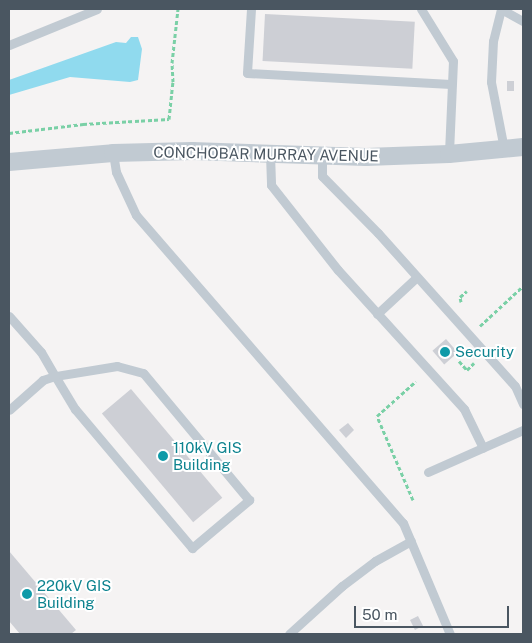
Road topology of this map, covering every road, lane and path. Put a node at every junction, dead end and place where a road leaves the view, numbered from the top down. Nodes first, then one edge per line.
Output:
1 (97, 9) edge
2 (178, 9) edge
3 (250, 9) edge
4 (421, 9) edge
5 (501, 9) edge
6 (523, 21) edge
7 (9, 45) edge
8 (451, 84) junction
9 (9, 133) edge
10 (523, 146) edge
11 (504, 149) junction
12 (113, 153) junction
13 (270, 154) junction
14 (449, 154) junction
15 (322, 156) junction
16 (9, 162) edge
17 (417, 276) junction
18 (523, 286) edge
19 (466, 291) dead end
20 (461, 303) dead end
21 (377, 314) junction
22 (9, 316) edge
23 (477, 328) dead end
24 (55, 376) junction
25 (416, 381) dead end
26 (523, 404) edge
27 (9, 410) edge
28 (523, 430) edge
29 (483, 448) junction
30 (428, 472) dead end
31 (413, 500) dead end
32 (411, 541) junction
33 (289, 634) edge
34 (450, 634) edge

1 - 7 lane
2 - 9 path
3 - 8 lane
4 - 8 lane
5 - 6 lane
5 - 11 lane
8 - 14 lane
10 - 11 street, CONCHOBAR MURRAY AVENUE
11 - 14 street, CONCHOBAR MURRAY AVENUE
12 - 13 street, CONCHOBAR MURRAY AVENUE
12 - 16 street, CONCHOBAR MURRAY AVENUE
12 - 32 lane
13 - 15 street, CONCHOBAR MURRAY AVENUE
13 - 21 lane
14 - 15 street, CONCHOBAR MURRAY AVENUE
15 - 17 lane
17 - 21 lane
17 - 26 lane
18 - 23 path
19 - 20 path
21 - 29 lane
22 - 24 lane
24 - 24 lane
24 - 27 lane
25 - 31 path
28 - 29 lane
29 - 30 lane
32 - 33 lane
32 - 34 lane

